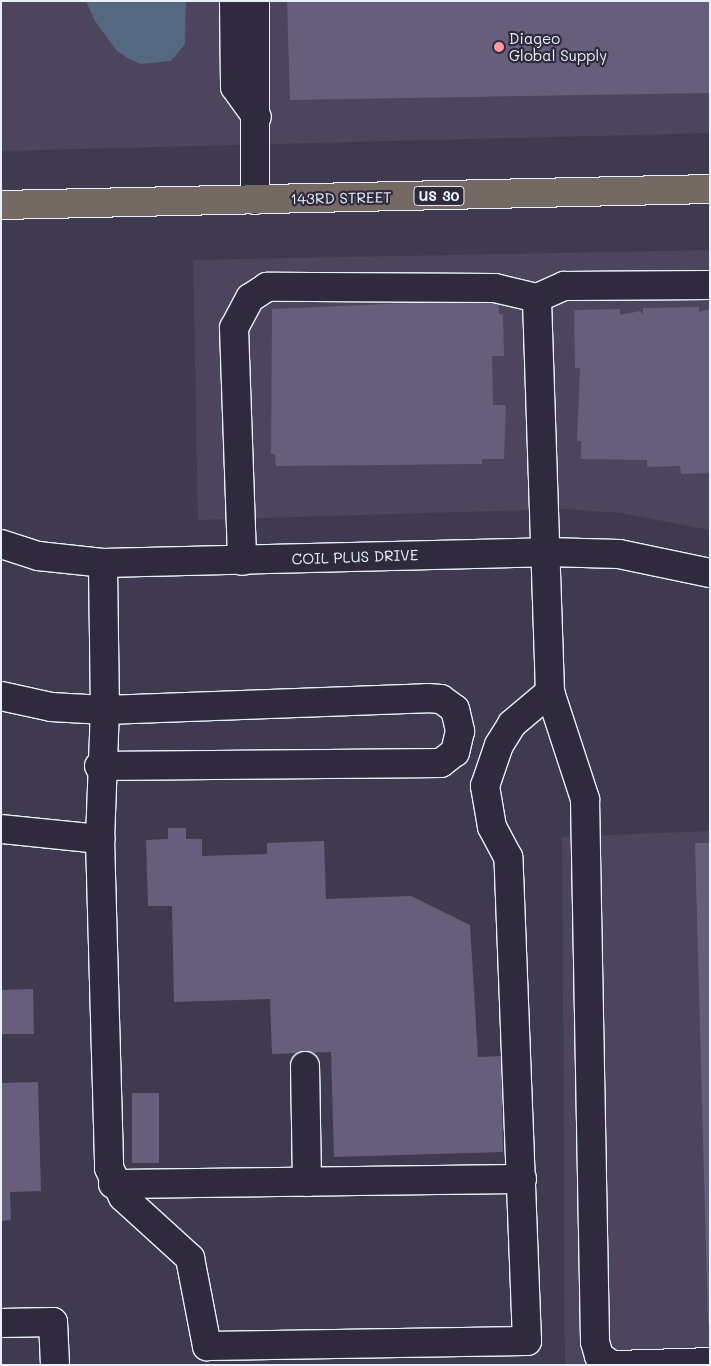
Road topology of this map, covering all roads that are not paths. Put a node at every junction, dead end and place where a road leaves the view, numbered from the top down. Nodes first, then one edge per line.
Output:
1 (234, 1) edge
2 (256, 1) edge
3 (273, 1) edge
4 (257, 117) junction
5 (710, 190) edge
6 (255, 200) junction
7 (1, 206) edge
8 (710, 285) edge
9 (537, 298) junction
10 (1, 544) edge
11 (547, 552) junction
12 (242, 561) junction
13 (103, 564) junction
14 (710, 573) edge
15 (550, 692) junction
16 (1, 696) edge
17 (105, 710) junction
18 (99, 766) junction
19 (1, 829) edge
20 (100, 839) junction
21 (305, 1066) dead end
22 (522, 1179) junction
23 (307, 1182) junction
24 (113, 1184) junction
25 (1, 1323) edge
26 (710, 1362) edge
27 (55, 1365) edge
28 (612, 1365) edge
29 (617, 1365) edge

1 - 4 street
2 - 4 street
3 - 4 street
4 - 6 street
5 - 6 main road, 143RD STREET / US 30
6 - 7 main road, 143RD STREET / US 30
8 - 9 street
9 - 11 street
9 - 12 street
10 - 13 street, COIL PLUS DRIVE
11 - 12 street, COIL PLUS DRIVE
11 - 14 street, COIL PLUS DRIVE
11 - 15 street
12 - 13 street, COIL PLUS DRIVE
13 - 17 street
15 - 22 street
15 - 28 street
16 - 17 street
17 - 18 street
17 - 18 street
18 - 20 street
19 - 20 street
20 - 24 street
21 - 23 street
22 - 23 street
22 - 24 street
23 - 24 street
25 - 27 street
26 - 29 street

